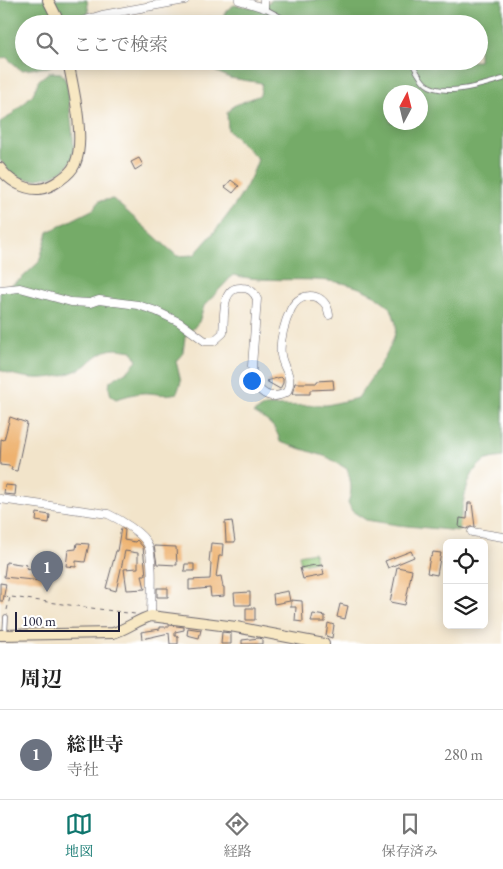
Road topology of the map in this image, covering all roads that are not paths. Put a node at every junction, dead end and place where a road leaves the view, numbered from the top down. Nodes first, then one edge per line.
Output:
1 (48, 0) edge
2 (185, 0) edge
3 (239, 0) edge
4 (264, 4) edge
5 (56, 15) edge
6 (107, 15) edge
7 (280, 15) edge
8 (69, 70) edge
9 (417, 70) edge
10 (503, 79) edge
11 (0, 168) edge
12 (0, 290) edge
13 (330, 315) dead end
14 (0, 499) edge
15 (472, 532) dead end
16 (503, 537) edge
17 (151, 616) junction
18 (6, 617) road end
19 (2, 636) edge
20 (324, 644) edge

1 - 5 street
2 - 6 street
3 - 4 street
4 - 7 lane
8 - 11 street
9 - 10 lane
12 - 13 street
14 - 17 street
15 - 16 street
17 - 19 street
17 - 20 street
18 - 19 lane

